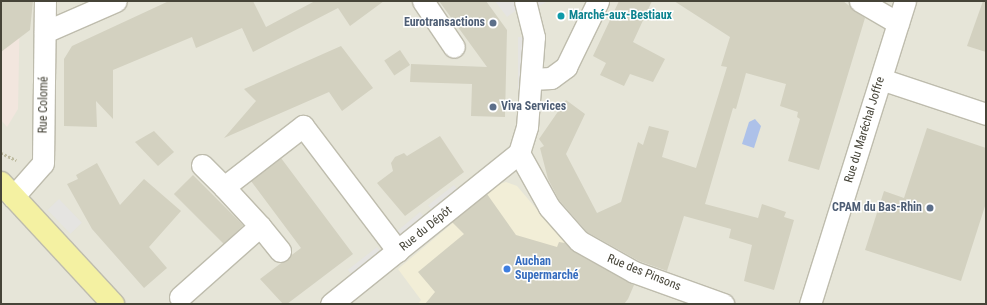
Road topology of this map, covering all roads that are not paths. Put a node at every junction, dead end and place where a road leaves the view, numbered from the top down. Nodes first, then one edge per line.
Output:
1 (45, 1) edge
2 (116, 1) edge
3 (423, 1) edge
4 (525, 1) edge
5 (598, 1) edge
6 (860, 1) edge
7 (905, 1) edge
8 (898, 23) junction
9 (45, 32) junction
10 (454, 47) dead end
11 (531, 79) junction
12 (881, 79) junction
13 (986, 114) edge
14 (519, 153) junction
15 (202, 165) dead end
16 (224, 187) junction
17 (7, 190) edge
18 (260, 226) junction
19 (280, 251) dead end
20 (398, 251) junction
21 (180, 297) dead end
22 (113, 304) edge
23 (332, 304) edge
24 (723, 304) edge
25 (810, 304) edge

1 - 9 street, Rue Colomé
2 - 9 street
3 - 10 street
4 - 11 street
5 - 11 street
6 - 8 street
7 - 8 street, Rue du Maréchal Joffre
8 - 12 street, Rue du Maréchal Joffre
9 - 17 street, Rue Colomé
11 - 14 street
12 - 13 street
12 - 25 street, Rue du Maréchal Joffre
14 - 20 street, Rue du Dépôt
14 - 24 street, Rue des Pinsons
15 - 16 street
16 - 18 street
16 - 20 street
17 - 22 main road
18 - 19 street
18 - 21 street
20 - 23 street, Rue du Dépôt

